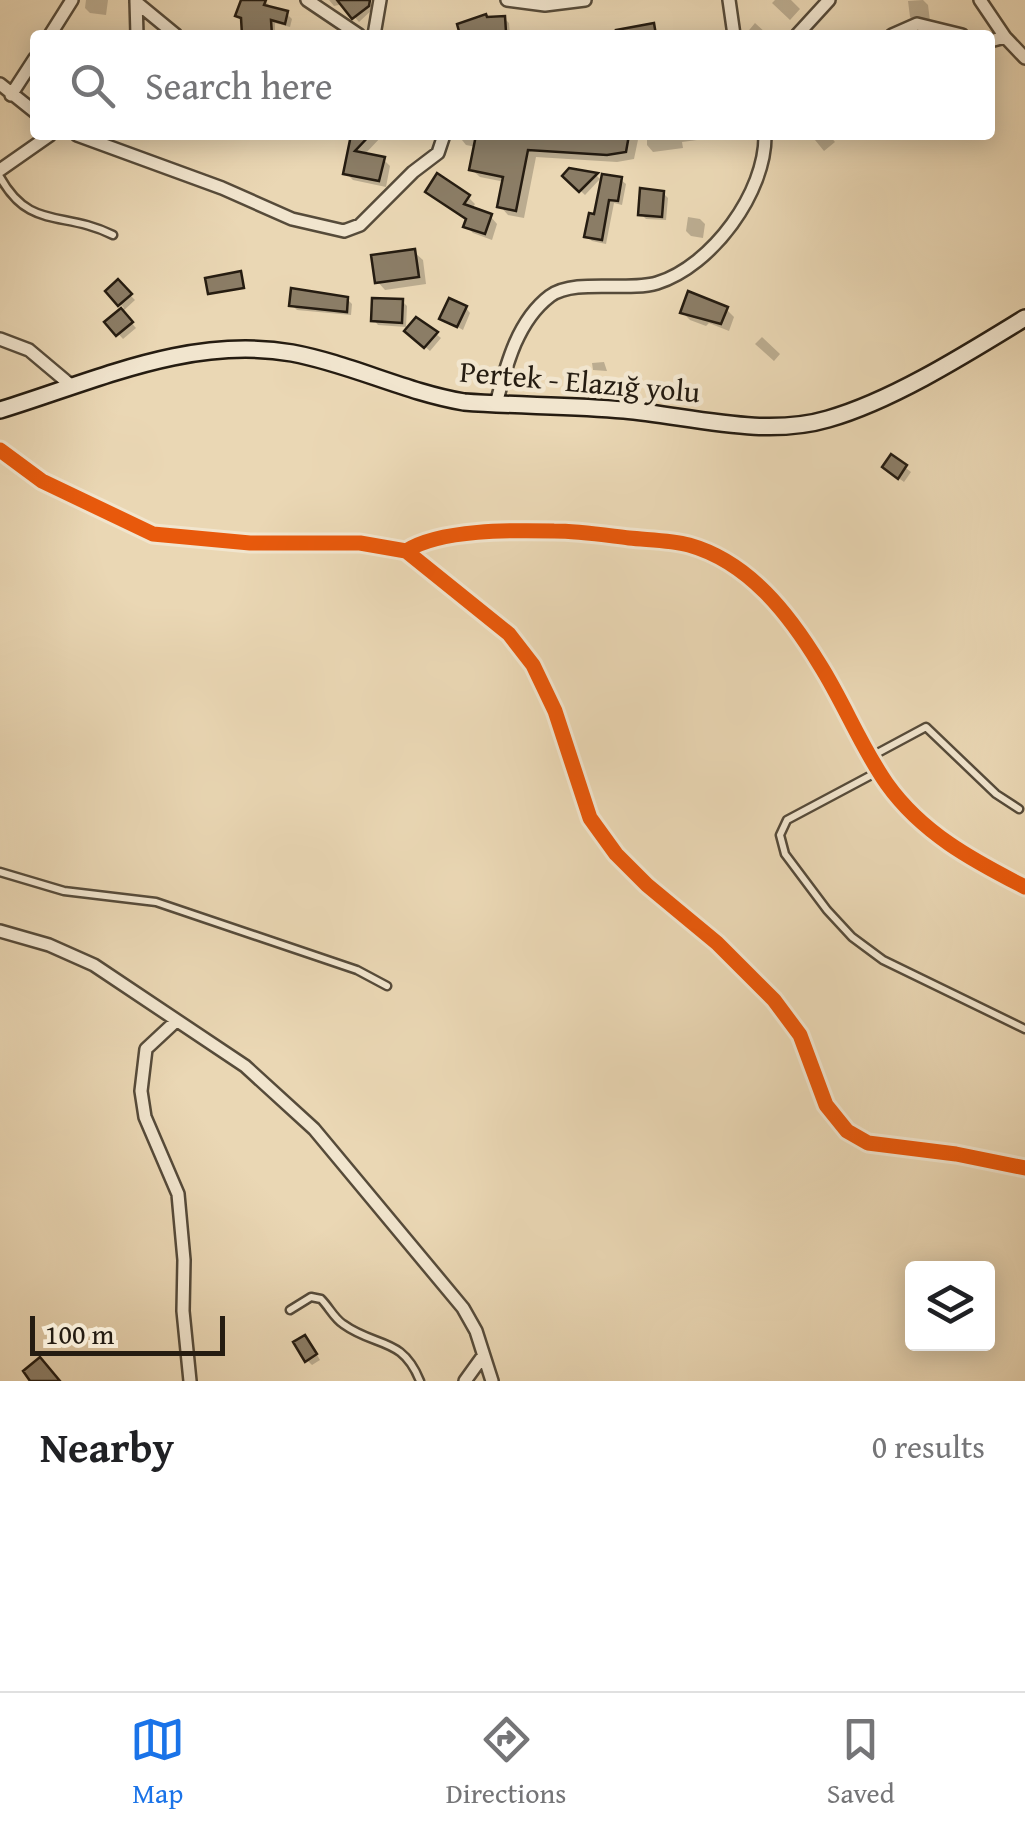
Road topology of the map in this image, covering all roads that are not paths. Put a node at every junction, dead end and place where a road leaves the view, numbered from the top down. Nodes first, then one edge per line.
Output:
1 (72, 0) edge
2 (307, 0) edge
3 (380, 0) edge
4 (507, 0) edge
5 (585, 0) edge
6 (729, 0) edge
7 (829, 0) edge
8 (980, 0) edge
9 (136, 1) edge
10 (53, 30) edge
11 (137, 30) edge
12 (170, 30) edge
13 (352, 30) edge
14 (375, 30) edge
15 (733, 30) edge
16 (802, 30) edge
17 (900, 30) edge
18 (946, 30) edge
19 (1005, 37) junction
20 (995, 40) edge
21 (1025, 58) edge
22 (30, 66) edge
23 (0, 84) edge
24 (11, 95) junction
25 (30, 108) edge
26 (44, 140) edge
27 (100, 140) edge
28 (442, 140) edge
29 (765, 140) edge
30 (0, 174) edge
31 (113, 235) dead end
32 (1025, 318) edge
33 (0, 338) edge
34 (73, 387) junction
35 (496, 404) junction
36 (0, 410) edge
37 (0, 450) edge
38 (406, 551) junction
39 (872, 756) junction
40 (880, 771) junction
41 (1019, 808) dead end
42 (0, 872) edge
43 (1025, 887) edge
44 (0, 931) edge
45 (387, 986) dead end
46 (176, 1022) junction
47 (1025, 1030) edge
48 (1025, 1168) edge
49 (290, 1310) dead end
50 (483, 1356) junction
51 (190, 1381) edge
52 (420, 1381) edge
53 (465, 1381) edge
54 (492, 1381) edge

1 - 10 street
2 - 13 street
3 - 14 street
4 - 5 street
6 - 15 street
7 - 16 street
8 - 19 street
9 - 11 street
9 - 12 street
17 - 18 street
19 - 20 street
19 - 21 street
22 - 24 street
23 - 24 street
24 - 25 street
26 - 30 street
27 - 28 street
29 - 35 street
30 - 31 lane
32 - 35 main road, Pertek - Elazığ yolu
33 - 34 street
34 - 35 main road, Pertek - Elazığ yolu
34 - 36 main road, Pertek - Elazığ yolu
37 - 38 street
38 - 39 street
38 - 48 street
39 - 40 street
39 - 41 lane
40 - 43 street
40 - 47 lane
42 - 45 lane
44 - 46 street
46 - 50 street
46 - 51 street
49 - 52 lane
50 - 53 street
50 - 54 street

